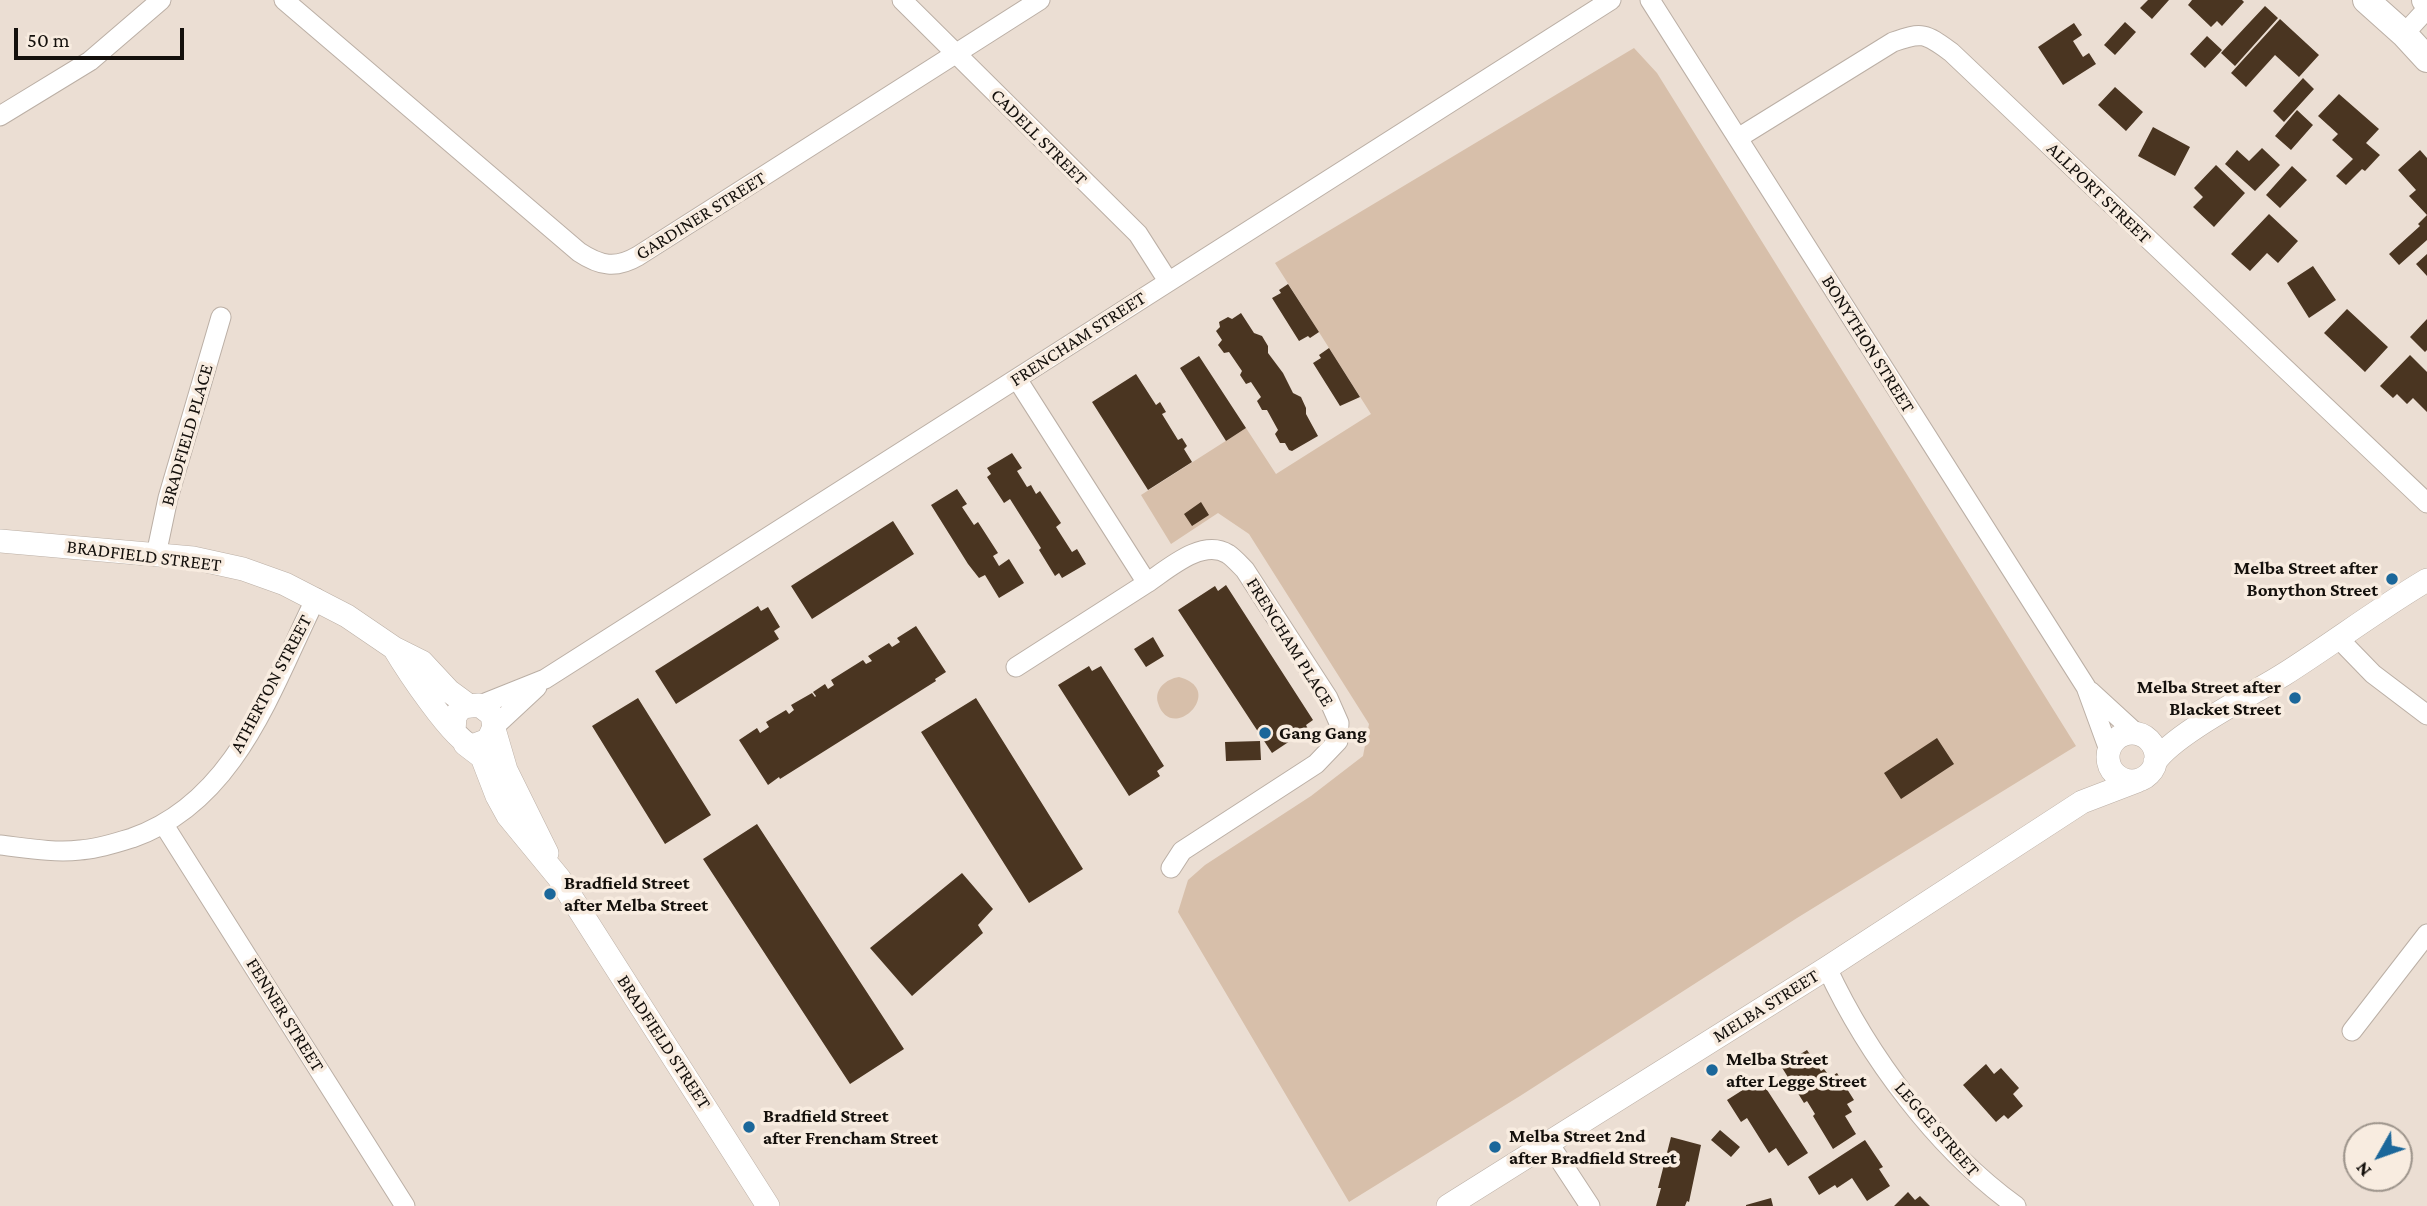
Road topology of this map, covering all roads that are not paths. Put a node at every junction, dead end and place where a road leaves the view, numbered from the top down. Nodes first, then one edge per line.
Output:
1 (161, 0) edge
2 (284, 0) edge
3 (902, 0) edge
4 (1040, 0) edge
5 (1611, 0) edge
6 (1650, 0) edge
7 (2366, 0) edge
8 (2427, 9) edge
9 (2404, 34) junction
10 (956, 54) junction
11 (2427, 59) edge
12 (0, 116) edge
13 (1738, 138) junction
14 (1168, 281) junction
15 (221, 317) dead end
16 (1017, 379) junction
17 (2427, 503) edge
18 (0, 541) edge
19 (156, 555) junction
20 (2427, 580) edge
21 (1147, 583) junction
22 (316, 598) junction
23 (2339, 639) junction
24 (394, 648) junction
25 (1016, 667) dead end
26 (545, 678) junction
27 (2086, 687) junction
28 (474, 705) junction
29 (2427, 715) edge
30 (494, 728) junction
31 (2194, 729) junction
32 (2139, 735) junction
33 (460, 737) junction
34 (2109, 754) junction
35 (2155, 762) junction
36 (2137, 781) junction
37 (2082, 802) junction
38 (164, 825) junction
39 (0, 845) edge
40 (1171, 868) dead end
41 (559, 878) junction
42 (2427, 934) edge
43 (1827, 968) junction
44 (2352, 1031) dead end
45 (1548, 1142) junction
46 (405, 1206) edge
47 (768, 1206) edge
48 (1448, 1206) edge
49 (1590, 1206) edge
50 (2016, 1206) edge

1 - 12 street
2 - 10 street, GARDINER STREET
3 - 10 street, CADELL STREET
4 - 10 street, GARDINER STREET
5 - 14 street, FRENCHAM STREET
6 - 13 street, BONYTHON STREET
7 - 9 main road
8 - 9 street
9 - 11 main road
10 - 14 street, CADELL STREET
13 - 17 street, ALLPORT STREET
13 - 27 street, BONYTHON STREET
14 - 16 street, FRENCHAM STREET
15 - 19 street, BRADFIELD PLACE
16 - 21 street
16 - 26 street, FRENCHAM STREET
18 - 19 street, BRADFIELD STREET
19 - 22 street, BRADFIELD STREET
20 - 23 street
21 - 25 street, FRENCHAM PLACE
21 - 40 street, FRENCHAM PLACE
22 - 24 street, BRADFIELD STREET
22 - 38 street, ATHERTON STREET
23 - 29 street
23 - 31 street
24 - 28 street, BRADFIELD STREET
24 - 33 street, BRADFIELD STREET
26 - 28 street, FRENCHAM STREET
26 - 30 street, FRENCHAM STREET
27 - 32 street, BONYTHON STREET
27 - 34 street, BONYTHON STREET
28 - 30 street
28 - 33 street
30 - 33 street
30 - 41 street, BRADFIELD STREET
31 - 32 street
31 - 35 street
32 - 34 street
32 - 35 street
33 - 41 street, BRADFIELD STREET
34 - 36 street
34 - 37 street, MELBA STREET
35 - 36 street
36 - 37 street, MELBA STREET
37 - 43 street, MELBA STREET
38 - 39 street, ATHERTON STREET
38 - 46 street, FENNER STREET
41 - 47 street, BRADFIELD STREET
42 - 44 street
43 - 45 street, MELBA STREET
43 - 50 street, LEGGE STREET
45 - 48 street, MELBA STREET
45 - 49 street

